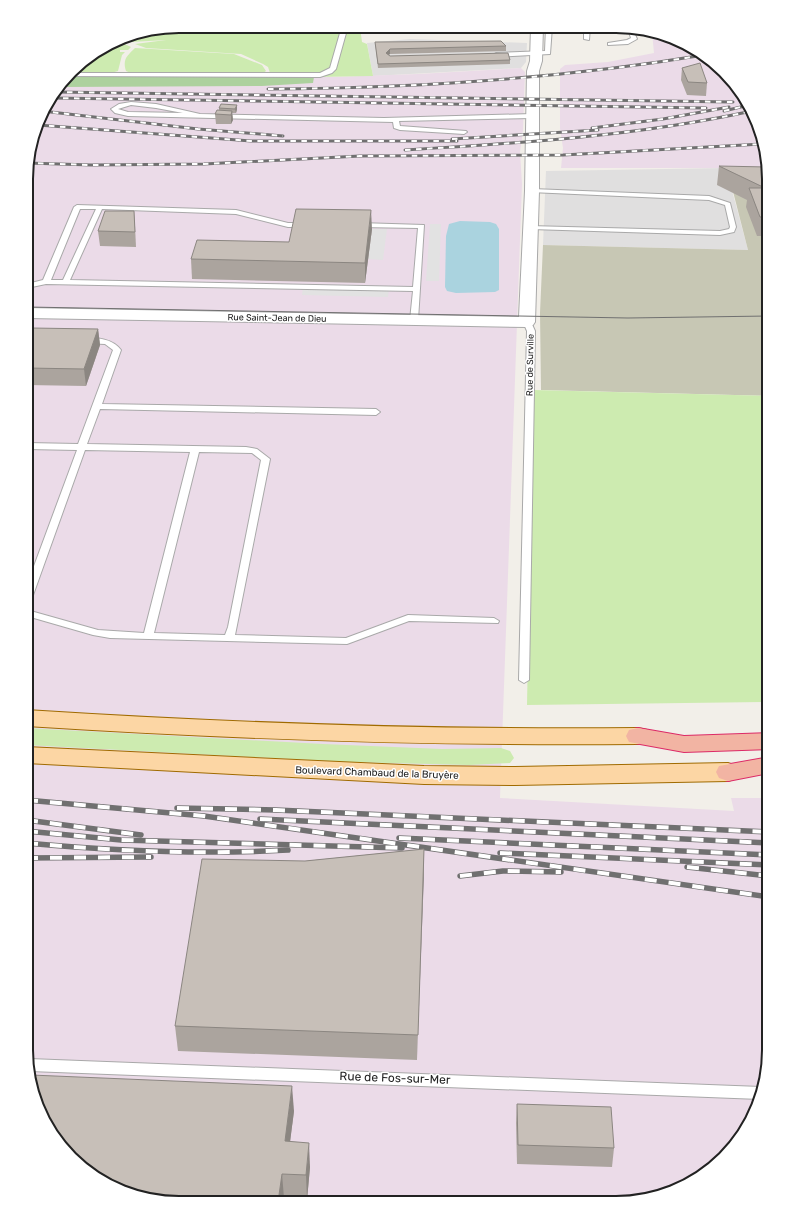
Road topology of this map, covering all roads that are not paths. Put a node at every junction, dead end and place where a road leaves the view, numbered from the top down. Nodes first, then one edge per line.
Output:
1 (343, 33) edge
2 (537, 33) edge
3 (549, 33) edge
4 (587, 33) edge
5 (632, 34) edge
6 (587, 39) dead end
7 (610, 44) dead end
8 (536, 54) junction
9 (489, 55) edge
10 (78, 74) edge
11 (201, 116) junction
12 (532, 116) junction
13 (396, 120) junction
14 (464, 132) dead end
15 (532, 192) junction
16 (100, 207) junction
17 (311, 225) edge
18 (351, 225) edge
19 (531, 227) junction
20 (46, 282) junction
21 (66, 282) junction
22 (33, 285) edge
23 (416, 289) junction
24 (33, 313) edge
25 (414, 320) junction
26 (527, 322) junction
27 (76, 341) edge
28 (96, 406) junction
29 (376, 412) dead end
30 (33, 446) edge
31 (82, 447) junction
32 (195, 449) junction
33 (33, 582) edge
34 (33, 615) edge
35 (494, 621) dead end
36 (148, 636) junction
37 (229, 638) junction
38 (524, 680) dead end
39 (33, 719) edge
40 (762, 726) edge
41 (638, 736) junction
42 (762, 741) edge
43 (33, 755) edge
44 (762, 766) edge
45 (728, 772) junction
46 (762, 778) edge
47 (34, 1065) edge
48 (755, 1093) edge

1 - 10 lane
2 - 8 street, Rue de Surville
3 - 8 lane
4 - 6 lane
5 - 7 lane
8 - 9 lane
8 - 12 street, Rue de Surville
11 - 11 lane
11 - 13 lane
12 - 13 lane
12 - 15 street, Rue de Surville
13 - 14 lane
15 - 19 street, Rue de Surville
15 - 19 lane
16 - 17 lane
16 - 20 lane
16 - 21 lane
18 - 23 lane
19 - 26 street, Rue de Surville
20 - 21 lane
20 - 22 lane
21 - 23 lane
23 - 25 lane
24 - 25 street, Rue Saint-Jean de Dieu
25 - 26 street, Rue Saint-Jean de Dieu
26 - 38 lane, Rue de Surville
27 - 28 lane
28 - 29 lane
28 - 31 lane
30 - 31 lane
31 - 32 lane
31 - 33 lane
32 - 36 lane
32 - 37 lane
34 - 36 lane
35 - 37 lane
36 - 37 lane
39 - 41 main road
40 - 41 highway
41 - 42 highway
43 - 45 main road, Boulevard Chambaud de la Bruyère
44 - 45 highway
45 - 46 highway
47 - 48 lane, Rue de Fos-sur-Mer

